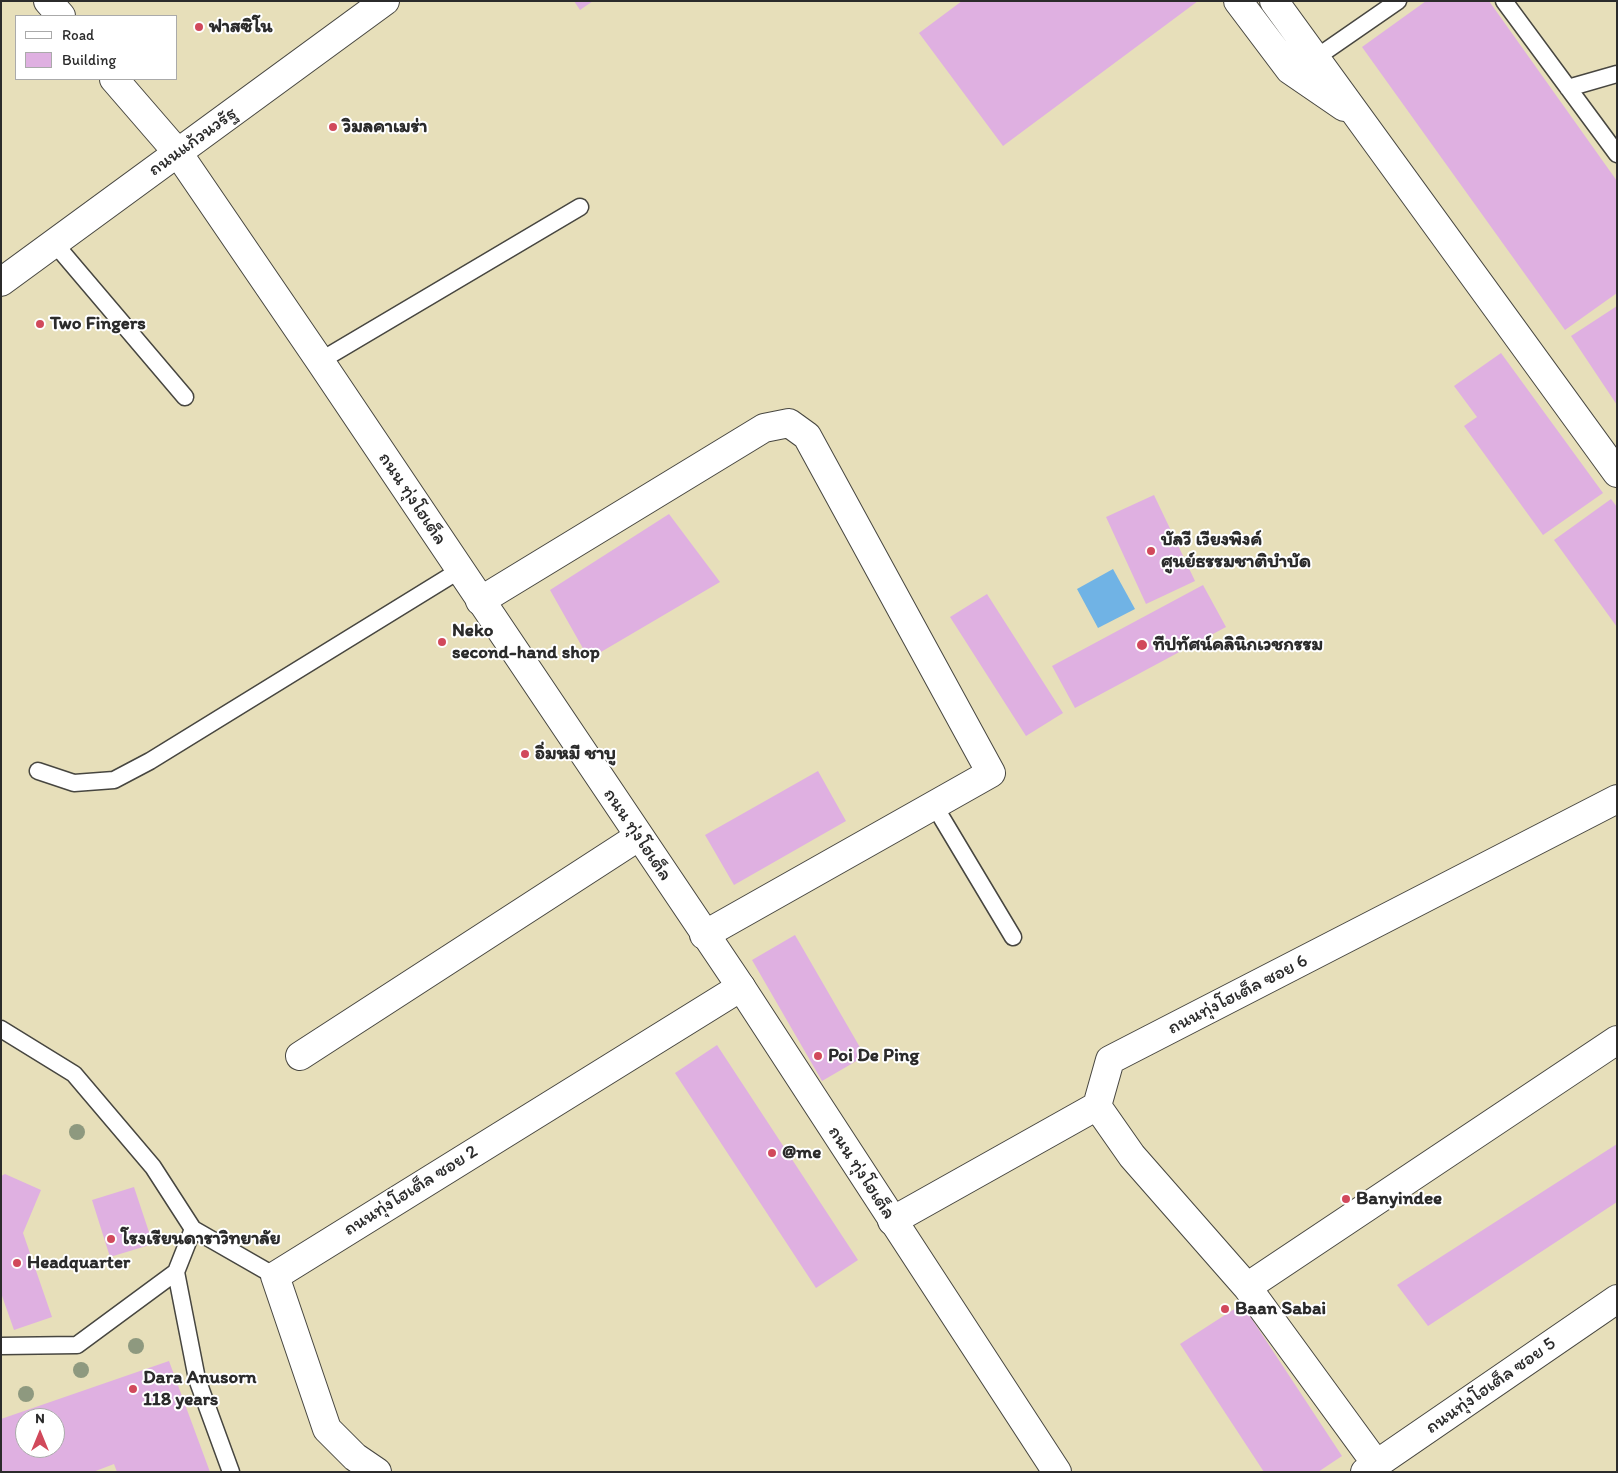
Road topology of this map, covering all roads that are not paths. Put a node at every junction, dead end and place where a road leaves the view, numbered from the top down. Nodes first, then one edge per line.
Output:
1 (48, 1) edge
2 (385, 1) edge
3 (1238, 1) edge
4 (1274, 1) edge
5 (1398, 1) edge
6 (1504, 1) edge
7 (60, 15) edge
8 (1317, 57) junction
9 (1290, 70) junction
10 (1617, 74) edge
11 (115, 80) edge
12 (1568, 88) junction
13 (1362, 119) junction
14 (178, 153) junction
15 (1617, 154) edge
16 (580, 207) dead end
17 (55, 244) junction
18 (1, 282) edge
19 (320, 361) junction
20 (185, 398) dead end
21 (1617, 473) edge
22 (460, 570) junction
23 (480, 601) junction
24 (38, 771) dead end
25 (1617, 799) edge
26 (934, 805) junction
27 (638, 837) junction
28 (704, 935) junction
29 (1013, 937) dead end
30 (741, 987) junction
31 (1, 1029) edge
32 (1617, 1040) edge
33 (300, 1056) dead end
34 (1097, 1106) junction
35 (892, 1222) junction
36 (193, 1229) junction
37 (176, 1272) junction
38 (274, 1276) junction
39 (1247, 1287) junction
40 (1617, 1298) edge
41 (1, 1346) edge
42 (1371, 1468) edge
43 (231, 1472) edge
44 (377, 1472) edge
45 (1058, 1472) edge

1 - 7 street
2 - 14 street, ถนนแก้วนวรัฐ
3 - 9 street
4 - 8 street
5 - 8 lane
6 - 12 lane
8 - 9 street
8 - 13 street
9 - 13 street
10 - 12 lane
11 - 14 street, ถนน ทุ่งโฮเต็ล
12 - 15 lane
13 - 21 street
14 - 17 street, ถนนแก้วนวรัฐ
14 - 19 street, ถนน ทุ่งโฮเต็ล
16 - 19 lane
17 - 18 street, ถนนแก้วนวรัฐ
17 - 20 lane
19 - 22 street, ถนน ทุ่งโฮเต็ล
22 - 23 street, ถนน ทุ่งโฮเต็ล
22 - 24 lane
23 - 26 street
23 - 27 street, ถนน ทุ่งโฮเต็ล
25 - 34 street, ถนนทุ่งโฮเต็ล ซอย 6
26 - 28 street
26 - 29 lane
27 - 28 street, ถนน ทุ่งโฮเต็ล
27 - 33 street
28 - 30 street, ถนน ทุ่งโฮเต็ล
30 - 35 street, ถนน ทุ่งโฮเต็ล
30 - 38 street, ถนนทุ่งโฮเต็ล ซอย 2
31 - 36 lane
32 - 39 street
34 - 35 street
34 - 39 street
35 - 45 street, ถนน ทุ่งโฮเต็ล
36 - 37 lane
36 - 38 lane
37 - 41 lane
37 - 43 lane
38 - 44 street
39 - 42 street
40 - 42 street, ถนนทุ่งโฮเต็ล ซอย 5

